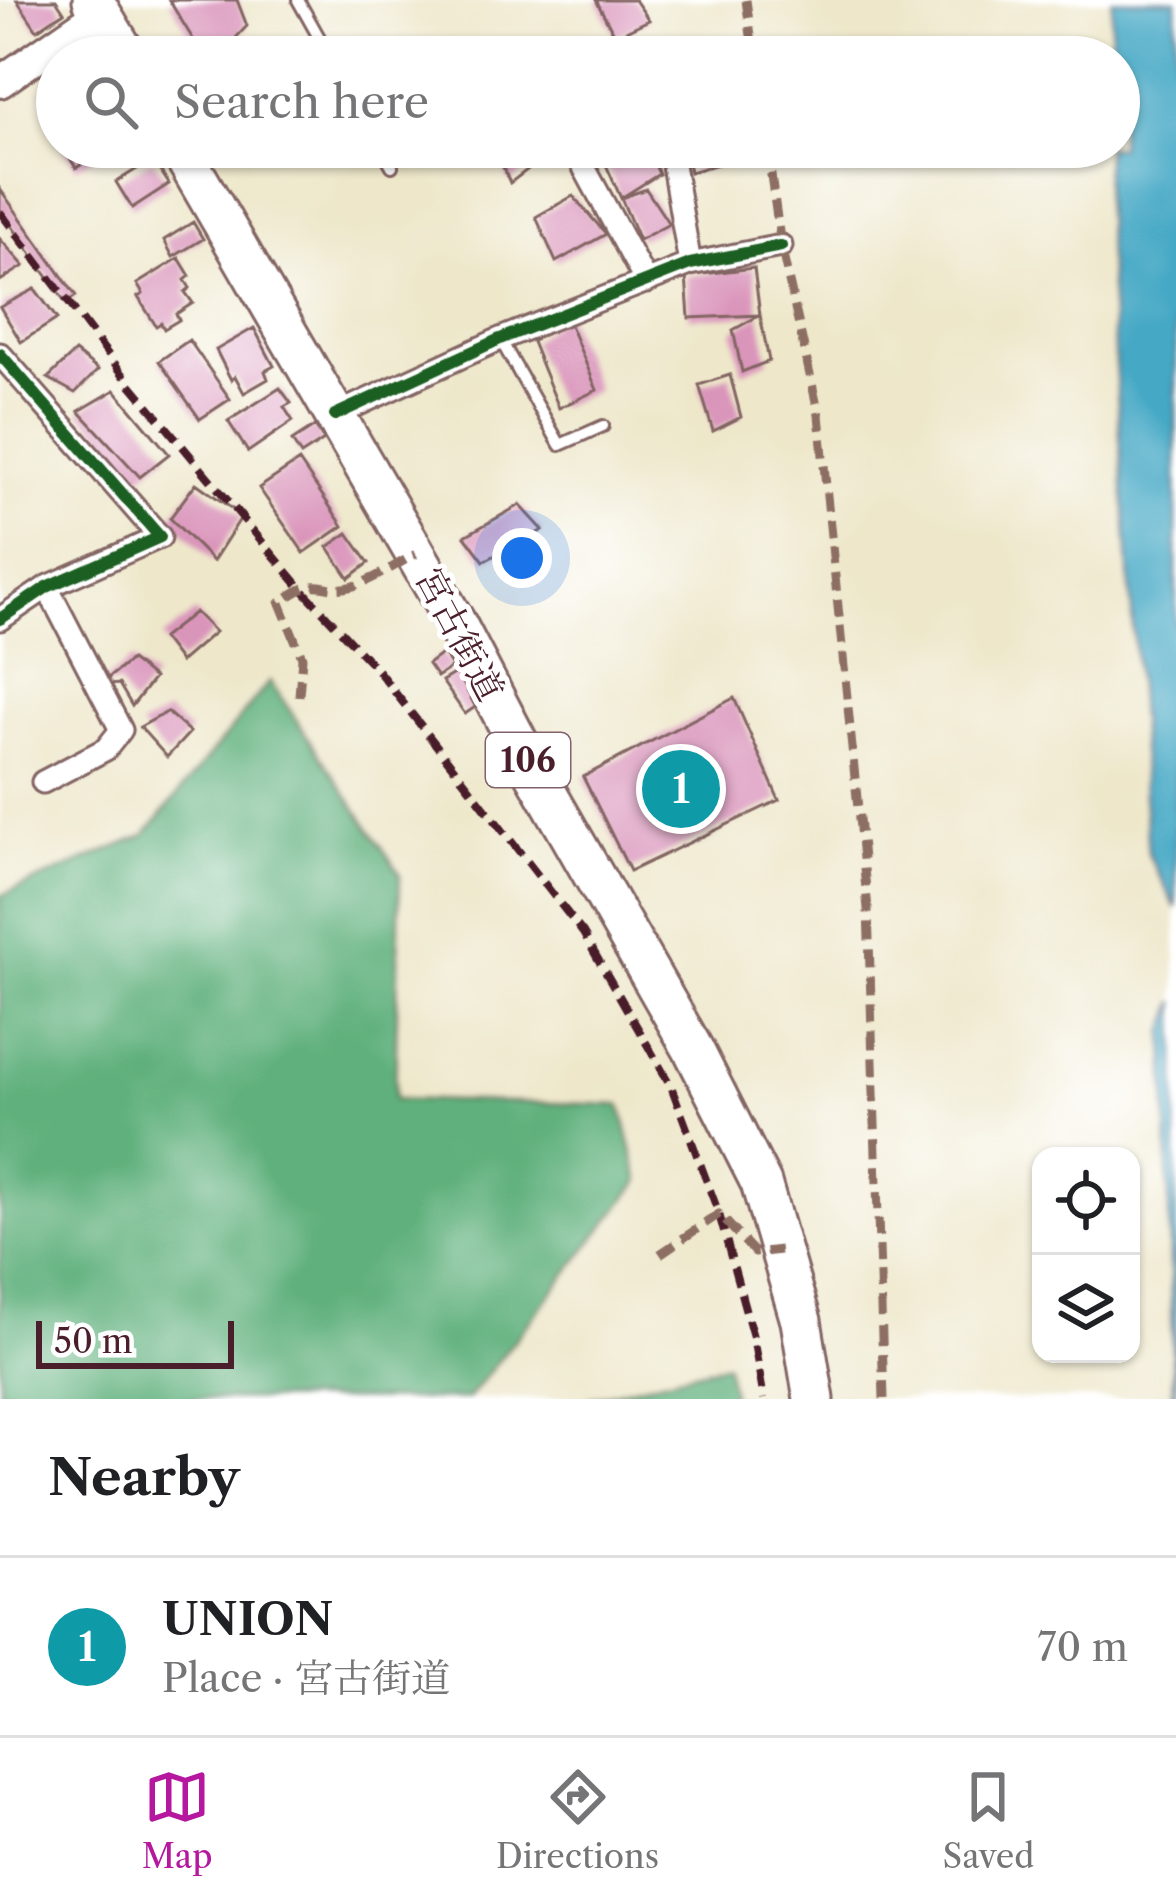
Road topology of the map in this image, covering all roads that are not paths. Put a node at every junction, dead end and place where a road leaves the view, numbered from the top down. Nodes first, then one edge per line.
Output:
1 (298, 0) edge
2 (102, 4) edge
3 (60, 36) edge
4 (117, 36) edge
5 (318, 36) edge
6 (36, 54) edge
7 (0, 82) edge
8 (191, 168) edge
9 (584, 168) edge
10 (674, 168) edge
11 (781, 246) dead end
12 (690, 264) junction
13 (646, 281) junction
14 (500, 339) junction
15 (0, 354) edge
16 (335, 415) junction
17 (603, 426) dead end
18 (47, 586) junction
19 (0, 619) edge
20 (44, 782) dead end
21 (814, 1399) edge

1 - 5 lane
2 - 3 main road
2 - 4 highway
6 - 7 main road
8 - 16 highway, 宮古街道 / 106
9 - 13 street
10 - 12 street
11 - 12 street
12 - 13 street
13 - 14 street
14 - 16 street
14 - 17 lane
15 - 18 street
16 - 21 highway, 宮古街道 / 106
18 - 19 street
18 - 20 street

